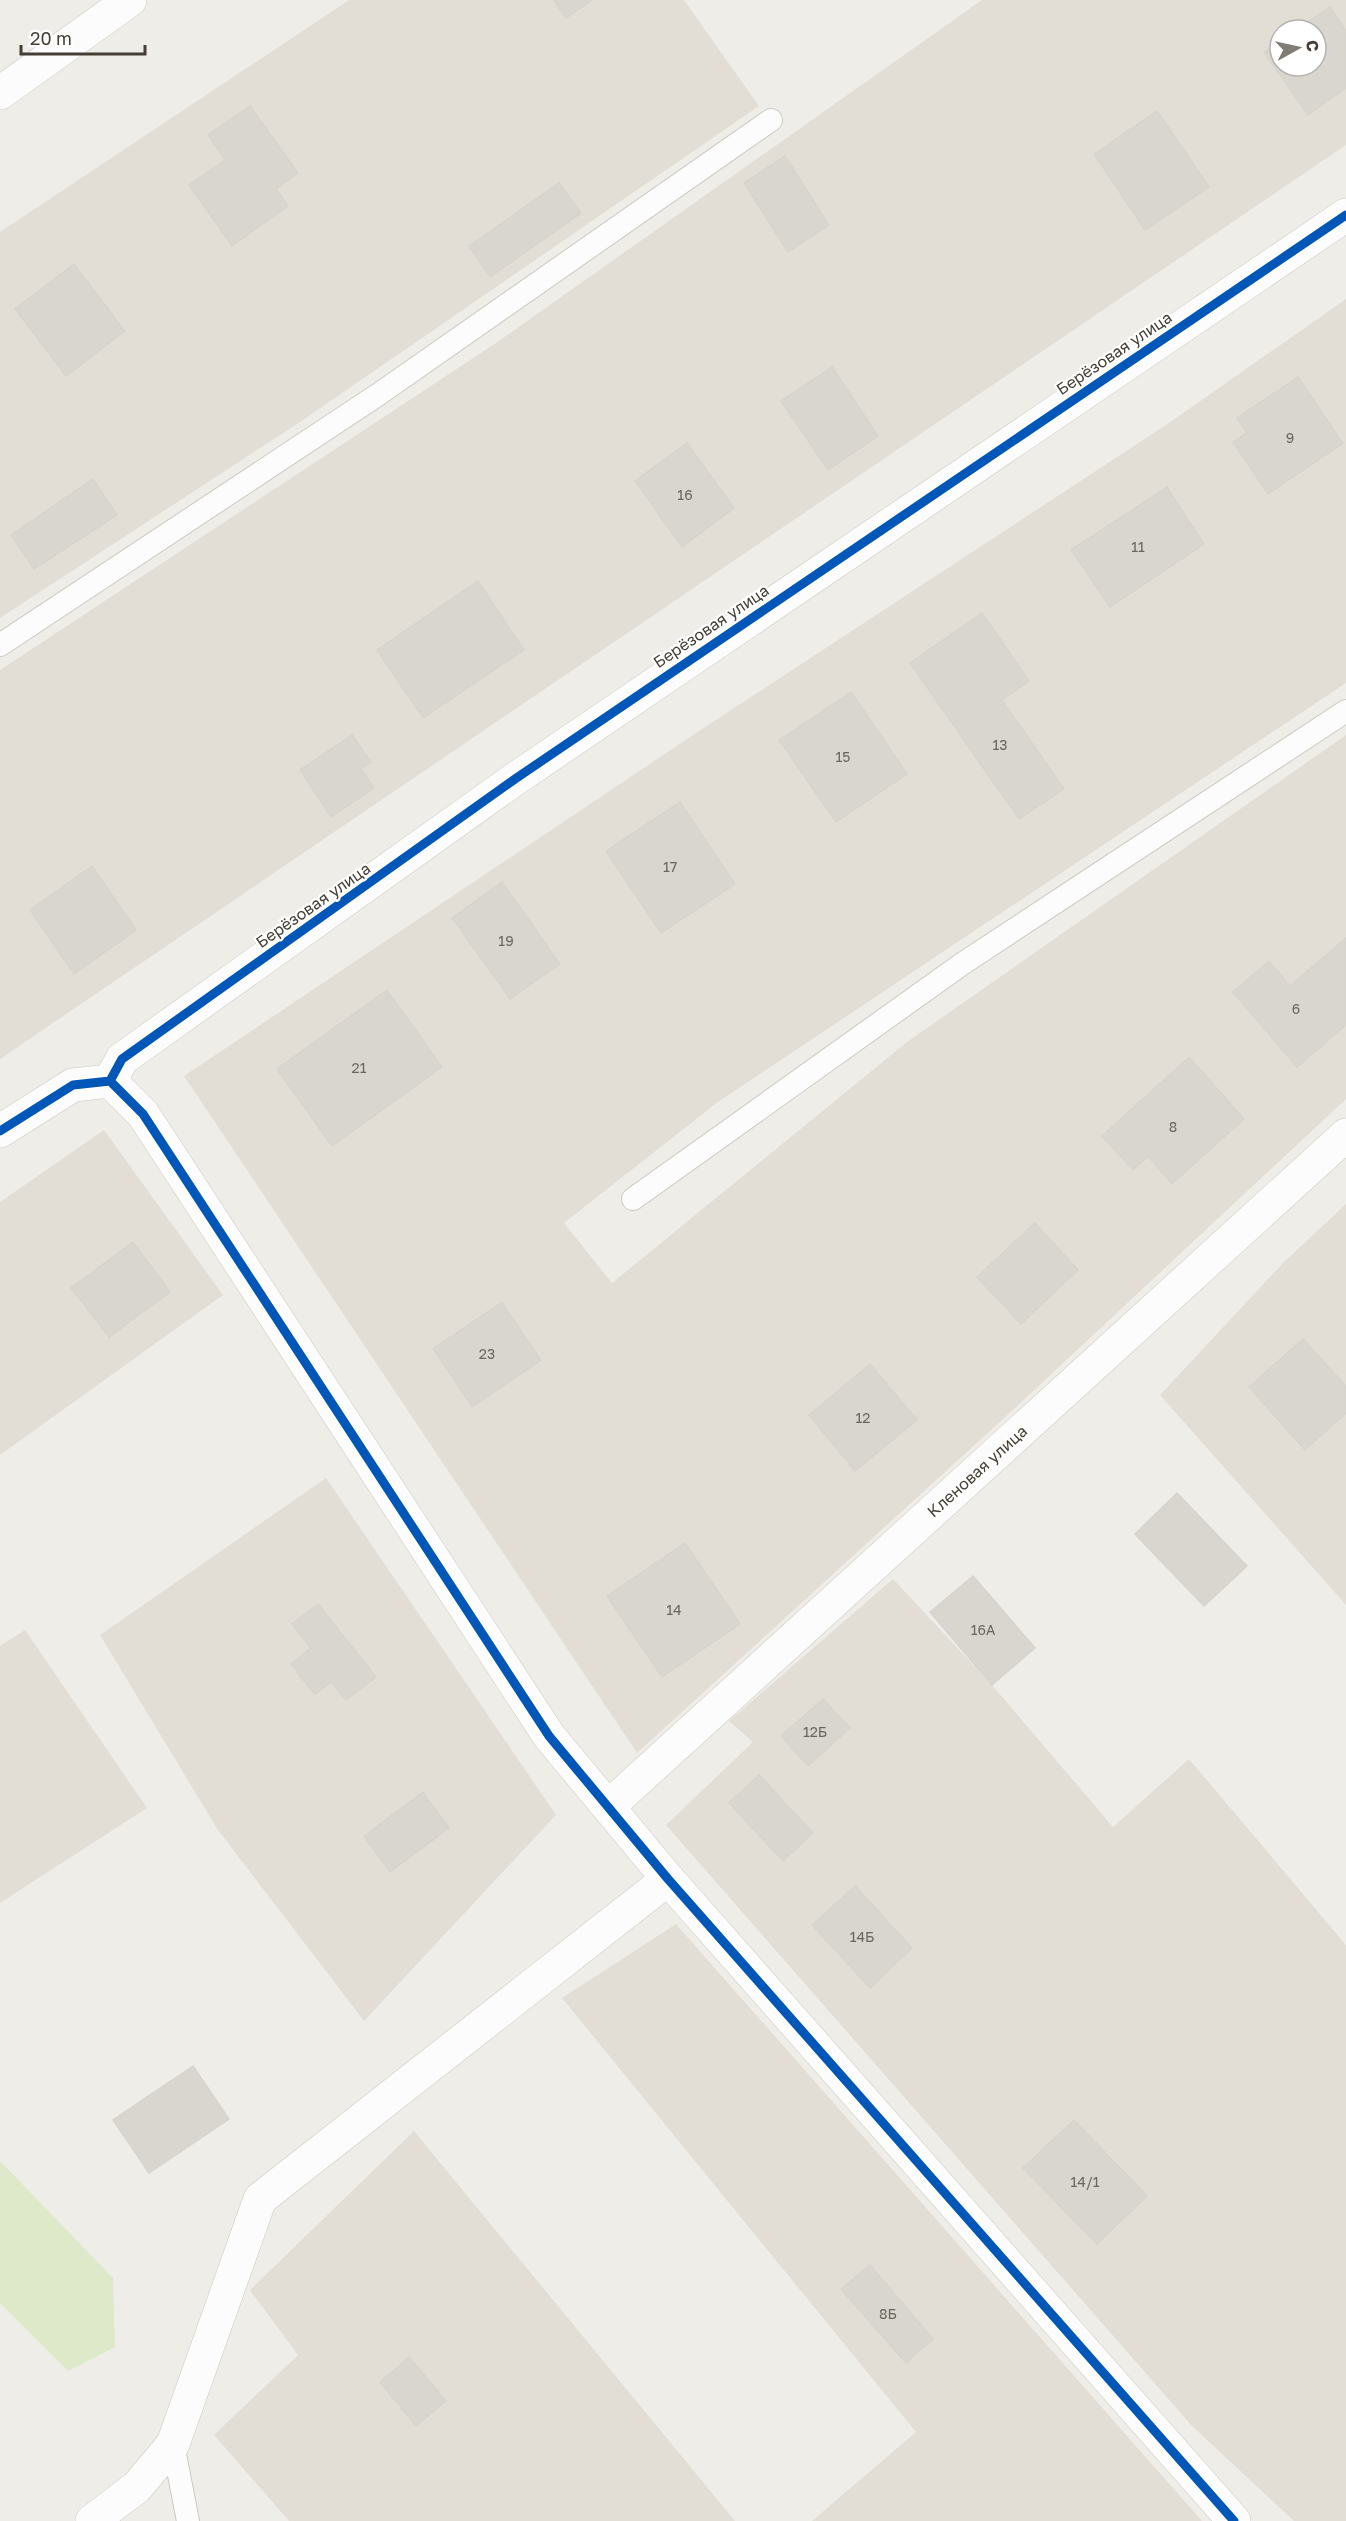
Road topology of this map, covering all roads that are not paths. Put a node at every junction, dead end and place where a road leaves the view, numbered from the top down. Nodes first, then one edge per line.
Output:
1 (130, 0) edge
2 (0, 93) edge
3 (771, 120) dead end
4 (1346, 214) edge
5 (0, 645) edge
6 (1346, 711) edge
7 (110, 1081) junction
8 (0, 1131) edge
9 (1346, 1135) edge
10 (633, 1199) dead end
11 (608, 1807) junction
12 (668, 1879) junction
13 (174, 2444) junction
14 (92, 2521) edge
15 (188, 2521) edge
16 (1234, 2521) edge

1 - 2 street
3 - 5 lane
4 - 7 street, Берёзовая улица
6 - 10 lane
7 - 8 street
7 - 11 street
9 - 11 street, Кленовая улица
11 - 12 street
12 - 13 street
12 - 16 street
13 - 14 street
13 - 15 lane

